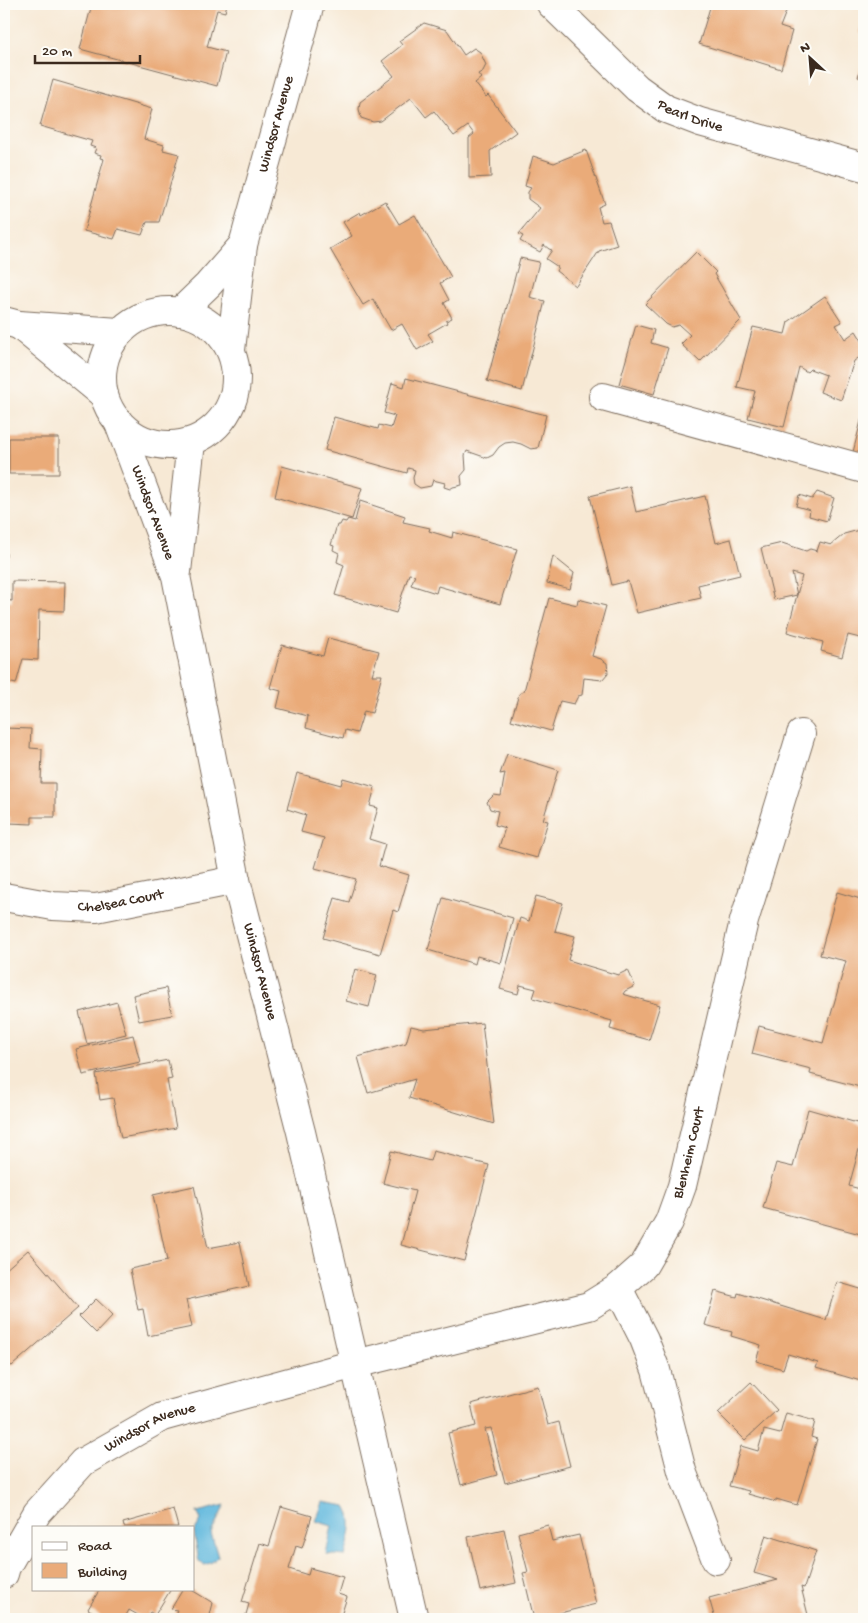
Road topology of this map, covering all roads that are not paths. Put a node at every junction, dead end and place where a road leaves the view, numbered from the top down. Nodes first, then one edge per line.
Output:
1 (310, 4) edge
2 (551, 4) edge
3 (864, 166) edge
4 (243, 245) junction
5 (180, 312) junction
6 (11, 323) edge
7 (119, 332) junction
8 (231, 350) junction
9 (104, 395) junction
10 (603, 397) dead end
11 (118, 421) junction
12 (191, 442) junction
13 (864, 469) edge
14 (176, 576) junction
15 (801, 734) dead end
16 (236, 880) junction
17 (4, 897) edge
18 (618, 1288) junction
19 (354, 1364) junction
20 (716, 1560) dead end
21 (4, 1574) edge
22 (414, 1619) edge

1 - 4 street, Windsor Avenue
2 - 3 street, Pearl Drive
4 - 5 street, Windsor Avenue
4 - 8 street, Windsor Avenue
5 - 7 street
5 - 8 street
6 - 7 street
6 - 9 street
7 - 9 street
8 - 12 street
9 - 11 street
10 - 13 street
11 - 12 street
11 - 14 street, Windsor Avenue
12 - 14 street, Windsor Avenue
14 - 16 street, Windsor Avenue
15 - 18 street, Blenheim Court
16 - 17 street, Chelsea Court
16 - 19 street, Windsor Avenue
18 - 19 street, Blenheim Court
18 - 20 street
19 - 21 street, Windsor Avenue
19 - 22 street, Windsor Avenue

